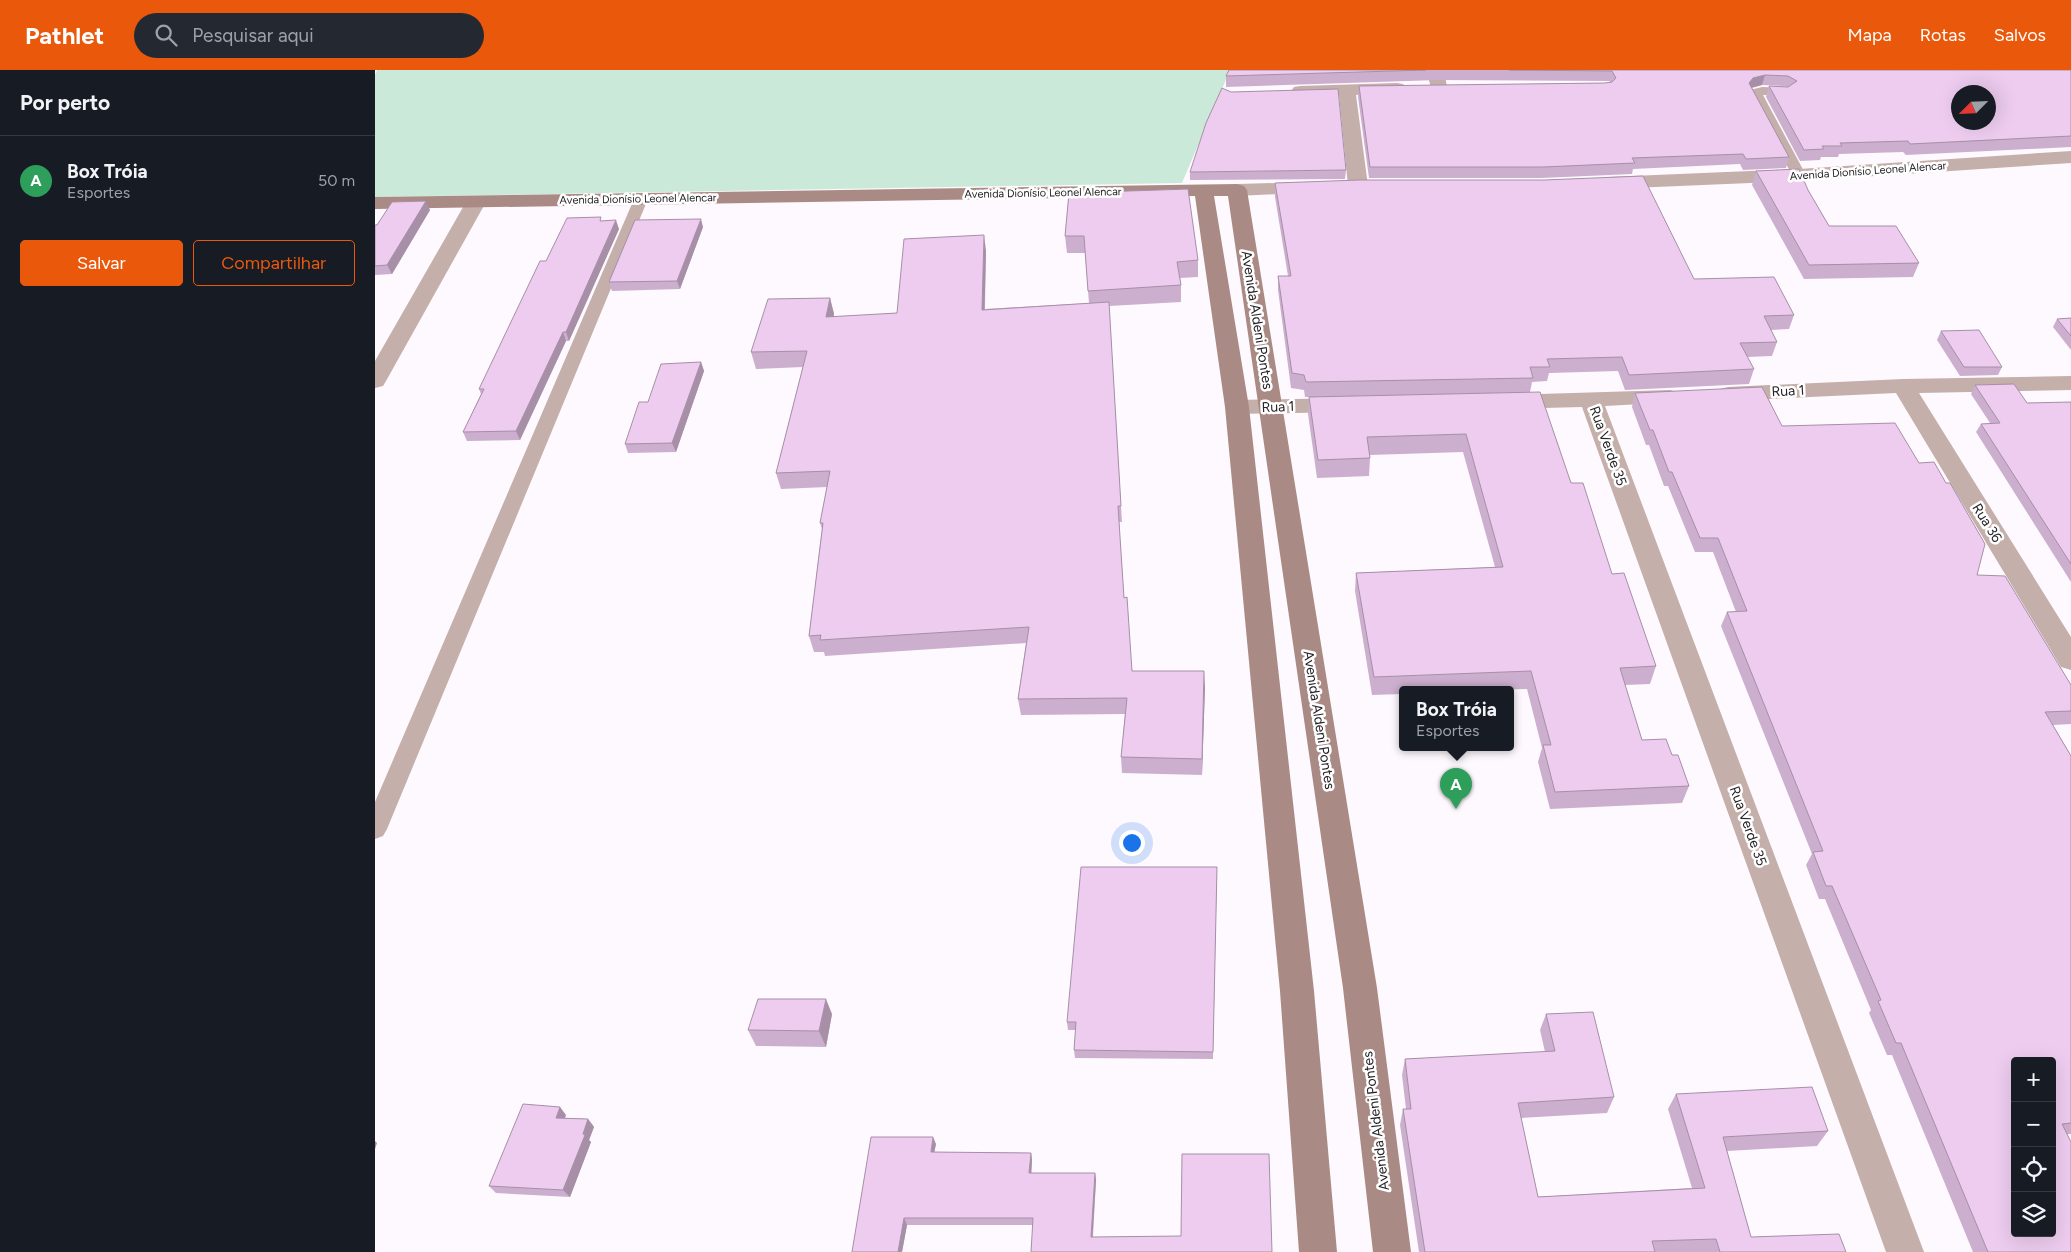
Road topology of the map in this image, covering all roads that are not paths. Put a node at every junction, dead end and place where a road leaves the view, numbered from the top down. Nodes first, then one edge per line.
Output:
1 (1435, 70) edge
2 (1439, 88) junction
3 (1458, 88) edge
4 (1347, 89) junction
5 (1279, 91) edge
6 (1785, 92) edge
7 (2071, 157) edge
8 (1799, 175) junction
9 (1591, 184) edge
10 (1377, 186) edge
11 (1342, 187) junction
12 (1237, 190) junction
13 (1204, 191) junction
14 (641, 199) junction
15 (476, 202) junction
16 (375, 203) edge
17 (375, 381) edge
18 (2070, 383) edge
19 (1903, 386) junction
20 (1591, 400) junction
21 (1484, 402) edge
22 (1368, 404) edge
23 (1254, 407) junction
24 (2071, 660) edge
25 (375, 829) edge
26 (1318, 1252) edge
27 (1392, 1252) edge
28 (1905, 1252) edge

1 - 2 street
2 - 3 street
2 - 4 street
4 - 5 street
4 - 11 street
6 - 8 lane
7 - 8 street, Avenida Dionísio Leonel Alencar
8 - 9 street, Avenida Dionísio Leonel Alencar
10 - 11 street, Avenida Dionísio Leonel Alencar
11 - 12 street, Avenida Dionísio Leonel Alencar
12 - 13 main road, Avenida Dionísio Leonel Alencar
12 - 23 main road, Avenida Aldeni Pontes
13 - 14 main road, Avenida Dionísio Leonel Alencar
13 - 23 main road, Avenida Aldeni Pontes
14 - 15 main road, Avenida Dionísio Leonel Alencar
14 - 25 lane
15 - 16 main road, Avenida Dionísio Leonel Alencar
15 - 17 street
18 - 19 street, Rua 1
19 - 20 street, Rua 1
19 - 24 street, Rua 36
20 - 21 street, Rua 1
20 - 28 street, Rua Verde 35
22 - 23 street, Rua 1
23 - 26 main road, Avenida Aldeni Pontes
23 - 27 main road, Avenida Aldeni Pontes

